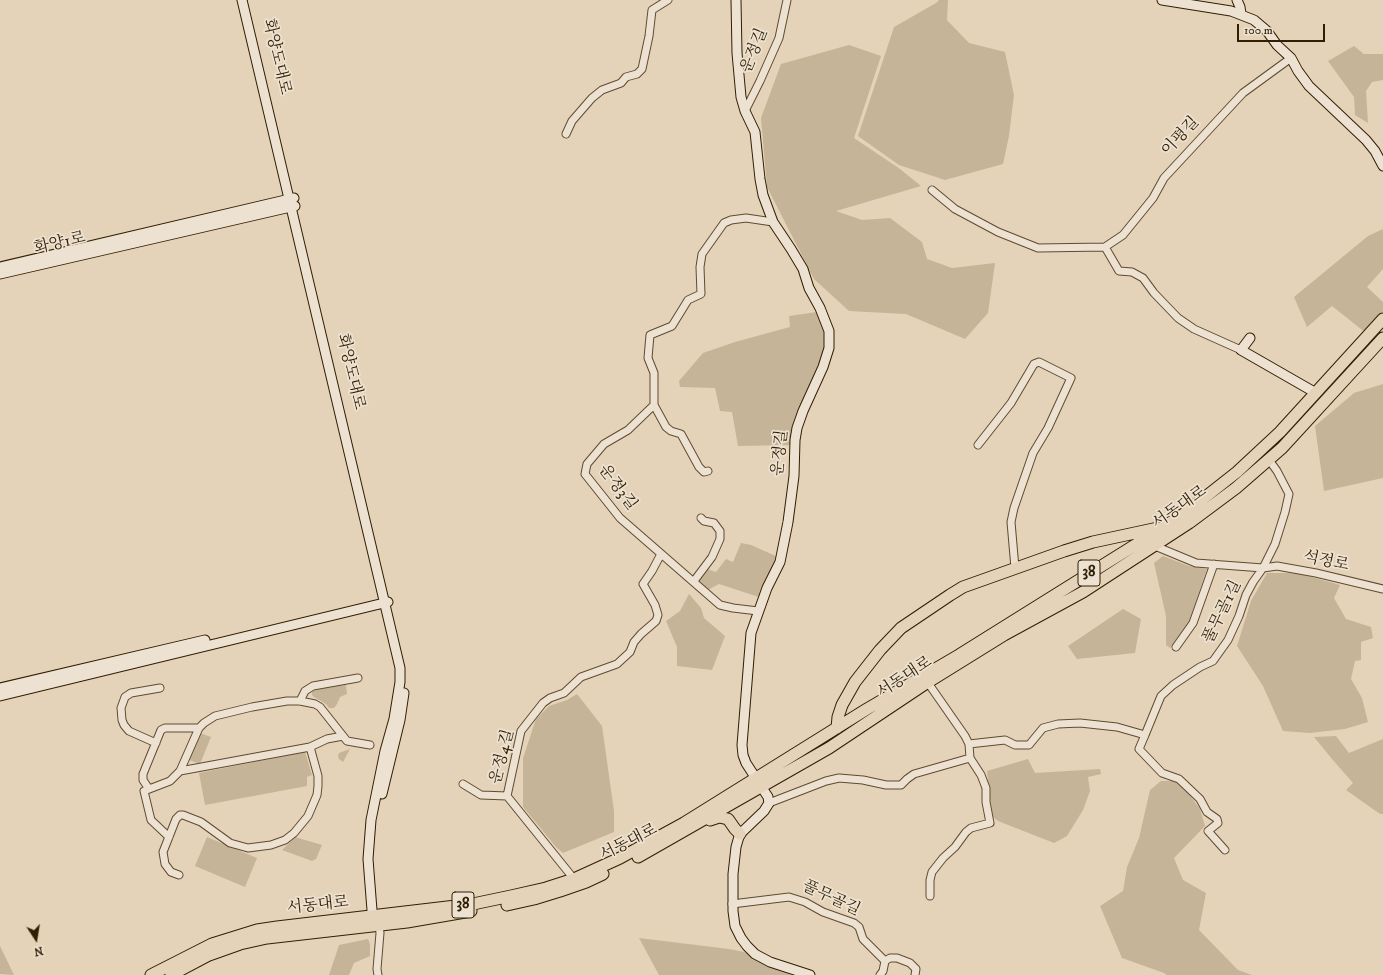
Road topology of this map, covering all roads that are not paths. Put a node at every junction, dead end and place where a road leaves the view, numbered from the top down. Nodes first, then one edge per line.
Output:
1 (242, 0) edge
2 (248, 0) edge
3 (668, 0) edge
4 (736, 0) edge
5 (786, 0) edge
6 (1162, 0) edge
7 (1237, 0) edge
8 (1241, 14) junction
9 (1291, 58) junction
10 (745, 111) junction
11 (566, 134) dead end
12 (1383, 166) edge
13 (932, 190) dead end
14 (292, 202) junction
15 (773, 222) junction
16 (125, 241) junction
17 (1105, 247) junction
18 (0, 267) edge
19 (0, 274) edge
20 (1383, 319) edge
21 (1250, 338) dead end
22 (1383, 338) edge
23 (1241, 350) junction
24 (1316, 392) junction
25 (1327, 400) junction
26 (654, 405) junction
27 (978, 445) dead end
28 (1269, 460) junction
29 (708, 471) dead end
30 (701, 518) dead end
31 (1164, 526) junction
32 (1154, 546) junction
33 (662, 554) junction
34 (1214, 564) junction
35 (1015, 568) junction
36 (1263, 568) junction
37 (694, 581) junction
38 (1383, 589) edge
39 (386, 599) junction
40 (758, 611) junction
41 (1176, 647) dead end
42 (358, 678) dead end
43 (925, 678) junction
44 (0, 688) edge
45 (160, 688) dead end
46 (0, 696) edge
47 (300, 701) junction
48 (199, 728) junction
49 (837, 728) junction
50 (1145, 735) junction
51 (343, 736) junction
52 (156, 742) junction
53 (969, 744) junction
54 (370, 745) dead end
55 (310, 747) junction
56 (970, 758) junction
57 (180, 771) junction
58 (758, 782) junction
59 (463, 784) dead end
60 (149, 789) junction
61 (508, 796) junction
62 (769, 803) junction
63 (703, 820) junction
64 (740, 834) junction
65 (168, 837) junction
66 (1224, 850) dead end
67 (179, 875) dead end
68 (574, 879) junction
69 (930, 896) dead end
70 (732, 904) junction
71 (376, 920) junction
72 (884, 961) junction
73 (151, 975) edge
74 (171, 975) edge
75 (378, 975) edge
76 (810, 975) edge
77 (880, 975) edge
78 (915, 975) edge

1 - 14 street, 화양도대로
2 - 14 street, 화양도대로
3 - 11 street
4 - 10 street, 운정길
5 - 10 street, 운정길
6 - 8 street
7 - 8 street
8 - 9 street
9 - 12 street
9 - 17 street, 이평길
10 - 15 street, 운정길
13 - 17 street
14 - 16 street
14 - 39 street, 화양도대로
15 - 26 street
15 - 40 street, 운정길
16 - 18 street, 화양1로
16 - 19 street, 화양1로
17 - 23 street
20 - 24 main road, 서동대로 / 38
21 - 23 street
22 - 25 main road, 서동대로 / 38
23 - 24 street
24 - 25 street
24 - 31 main road, 서동대로 / 38
25 - 28 main road, 서동대로 / 38
26 - 29 street
26 - 33 street, 운정3길
27 - 35 street
28 - 32 main road, 서동대로 / 38
28 - 36 street, 풀무골1길
30 - 37 street
31 - 35 main road, 서동대로
31 - 43 main road, 서동대로 / 38
32 - 34 street, 풀무골1길
32 - 43 main road, 서동대로 / 38
33 - 37 street, 운정3길
33 - 61 street, 운정4길
34 - 36 street, 풀무골1길
34 - 41 street, 풀무골1길
35 - 49 main road, 서동대로
36 - 38 street, 석정로
36 - 50 street, 풀무골1길
37 - 40 street, 운정3길
39 - 44 street
39 - 46 street
39 - 71 street, 화양도대로
40 - 58 street, 운정길
42 - 47 street
43 - 49 main road, 서동대로 / 38
43 - 53 street
43 - 58 main road, 서동대로 / 38
45 - 52 street
47 - 48 street
47 - 51 street
48 - 52 street
48 - 57 street
49 - 58 main road, 서동대로 / 38
50 - 53 street
50 - 66 street, 풀무골1길
51 - 54 street
51 - 55 street
52 - 60 street
53 - 56 street
55 - 57 street
55 - 65 street
56 - 62 street
56 - 69 street
57 - 60 street
58 - 62 street
58 - 63 main road, 서동대로 / 38
58 - 68 main road, 서동대로 / 38
59 - 61 street
60 - 65 street
61 - 68 street, 운정4길
62 - 64 street
63 - 64 main road
63 - 71 main road, 서동대로 / 38
64 - 70 street
65 - 67 street
68 - 71 main road, 서동대로 / 38
70 - 72 street, 풀무골길
70 - 76 street
71 - 73 main road, 서동대로 / 38
71 - 74 main road, 서동대로 / 38
71 - 75 street
72 - 77 street
72 - 78 street

